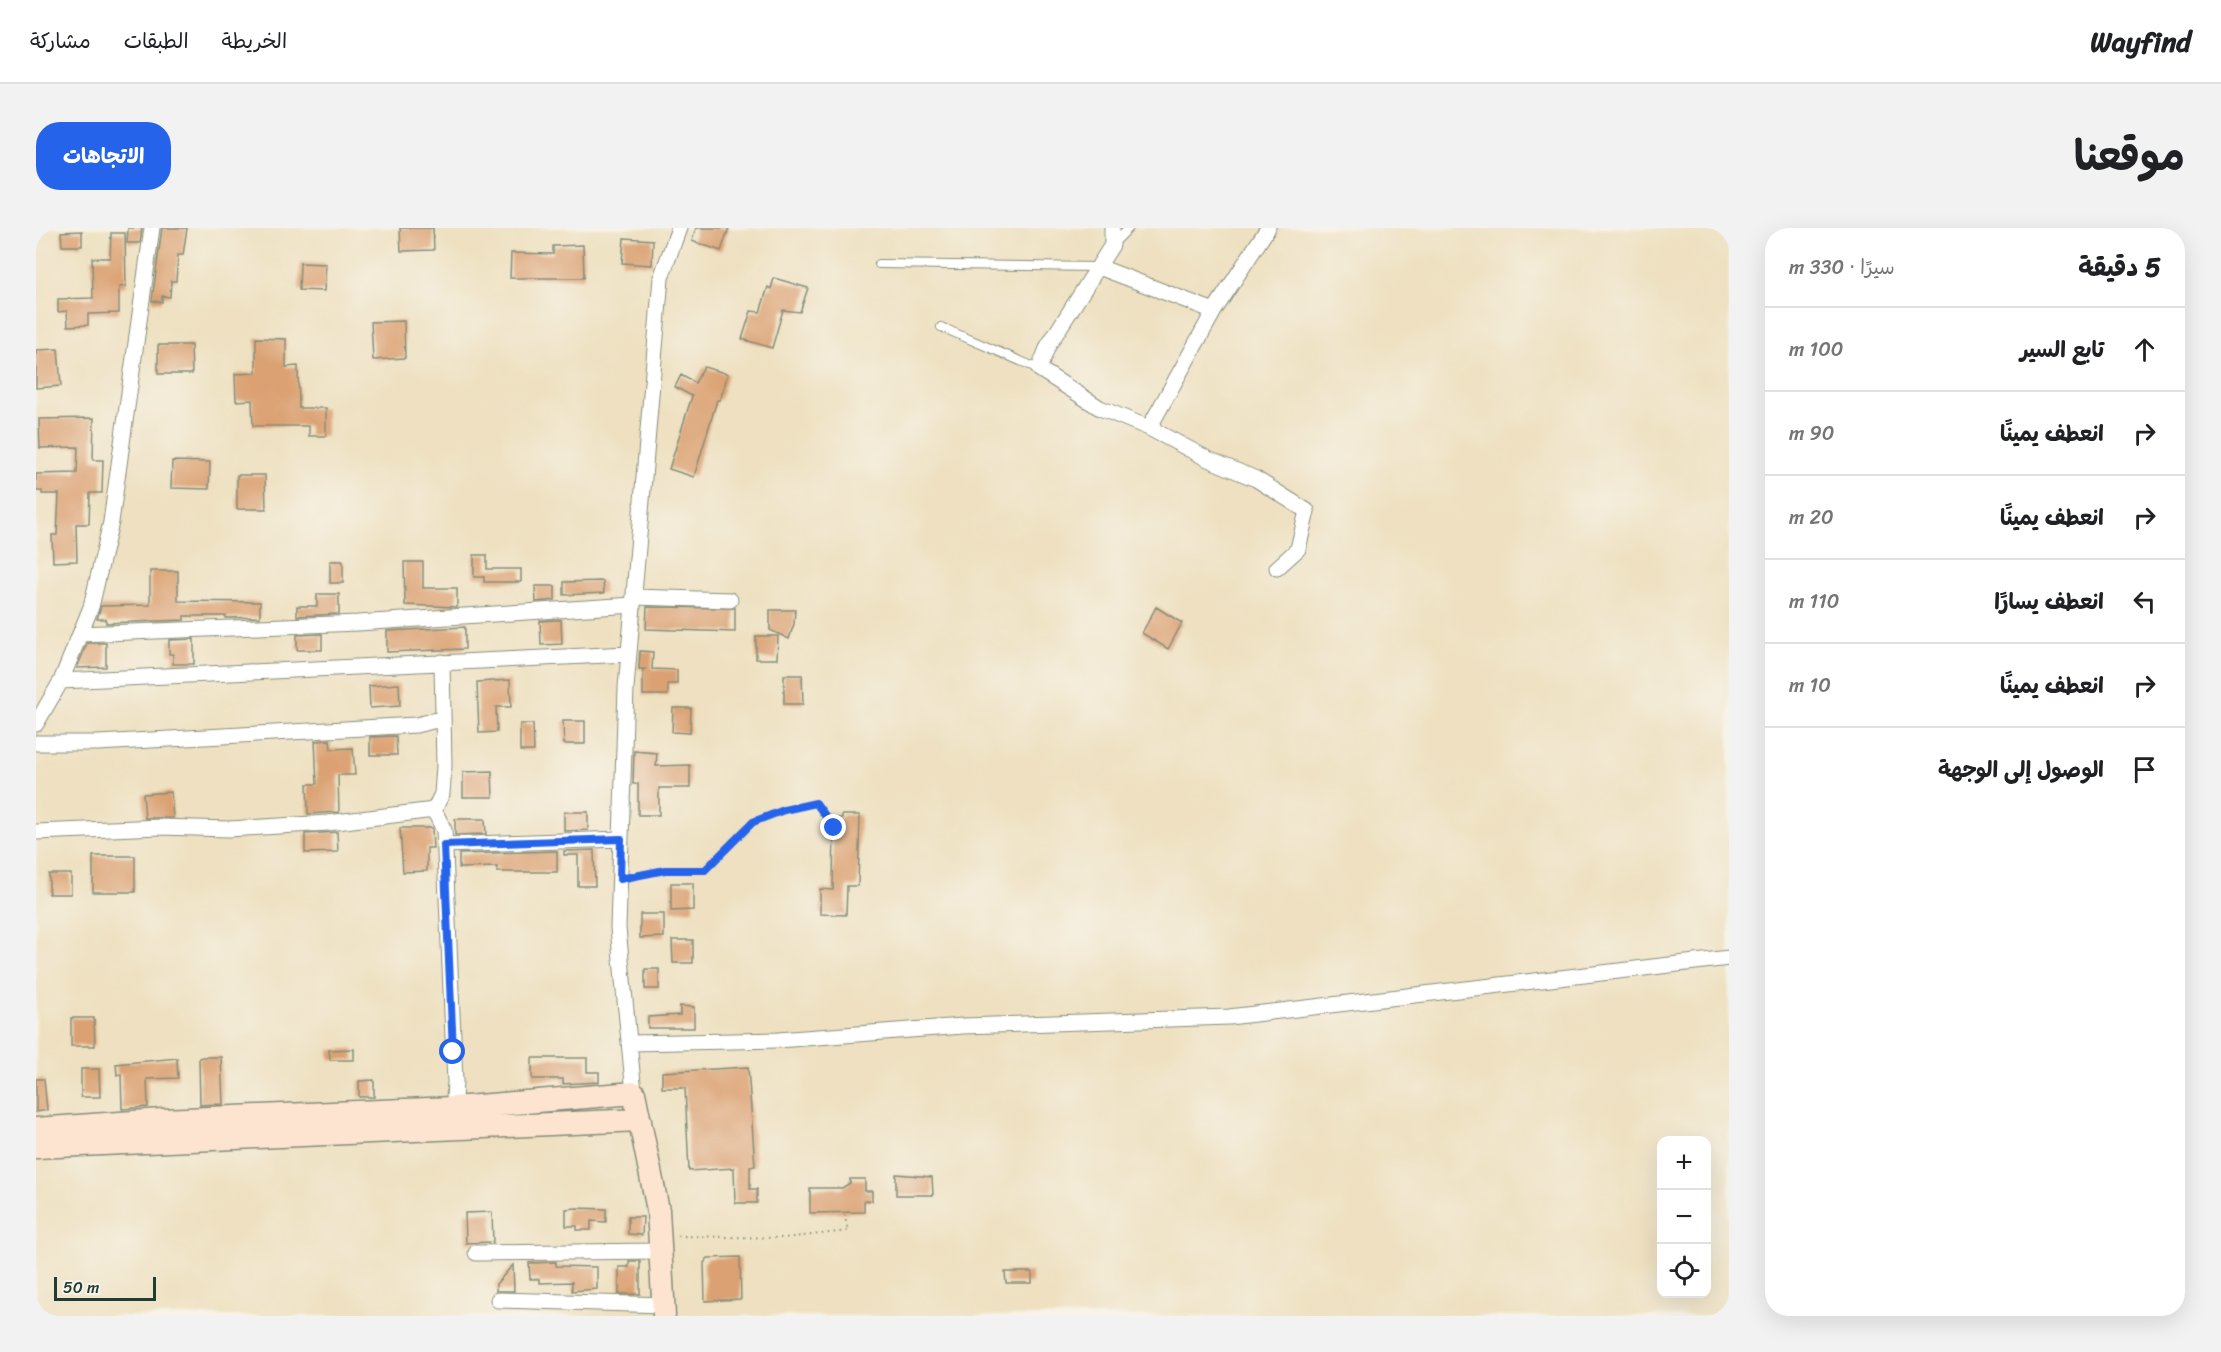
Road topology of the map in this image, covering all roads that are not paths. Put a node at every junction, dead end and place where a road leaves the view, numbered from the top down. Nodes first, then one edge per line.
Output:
1 (152, 228) edge
2 (679, 228) edge
3 (1112, 228) edge
4 (1129, 228) edge
5 (1268, 228) edge
6 (1112, 245) junction
7 (879, 264) dead end
8 (1099, 267) junction
9 (1214, 311) junction
10 (941, 327) dead end
11 (1039, 369) junction
12 (1149, 428) junction
13 (1277, 568) dead end
14 (730, 600) dead end
15 (634, 601) junction
16 (80, 634) junction
17 (628, 654) junction
18 (442, 662) junction
19 (61, 681) junction
20 (441, 719) junction
21 (36, 724) edge
22 (36, 743) edge
23 (434, 810) junction
24 (36, 832) edge
25 (621, 839) junction
26 (444, 845) junction
27 (1729, 958) edge
28 (629, 1042) junction
29 (634, 1093) junction
30 (450, 1118) junction
31 (640, 1120) junction
32 (36, 1129) edge
33 (163, 1131) junction
34 (36, 1147) edge
35 (660, 1244) junction
36 (476, 1253) dead end
37 (498, 1300) dead end
38 (664, 1310) edge

1 - 16 street
2 - 15 street
3 - 6 street
4 - 6 lane
5 - 9 street
6 - 8 street
7 - 8 lane
8 - 9 street
8 - 11 street
9 - 12 street
10 - 11 lane
11 - 12 street
12 - 13 street
14 - 15 street
15 - 16 street
15 - 17 street
16 - 19 street
17 - 18 street
17 - 25 street
18 - 19 street
18 - 20 street
19 - 21 street
20 - 22 street
20 - 23 street
23 - 24 street
23 - 26 street
25 - 26 street
25 - 28 street
26 - 30 street
27 - 28 street
28 - 29 street
29 - 30 street
29 - 31 street
30 - 31 street
30 - 33 street
31 - 35 street
32 - 33 street
33 - 34 street
35 - 36 street
35 - 38 street
37 - 38 street

